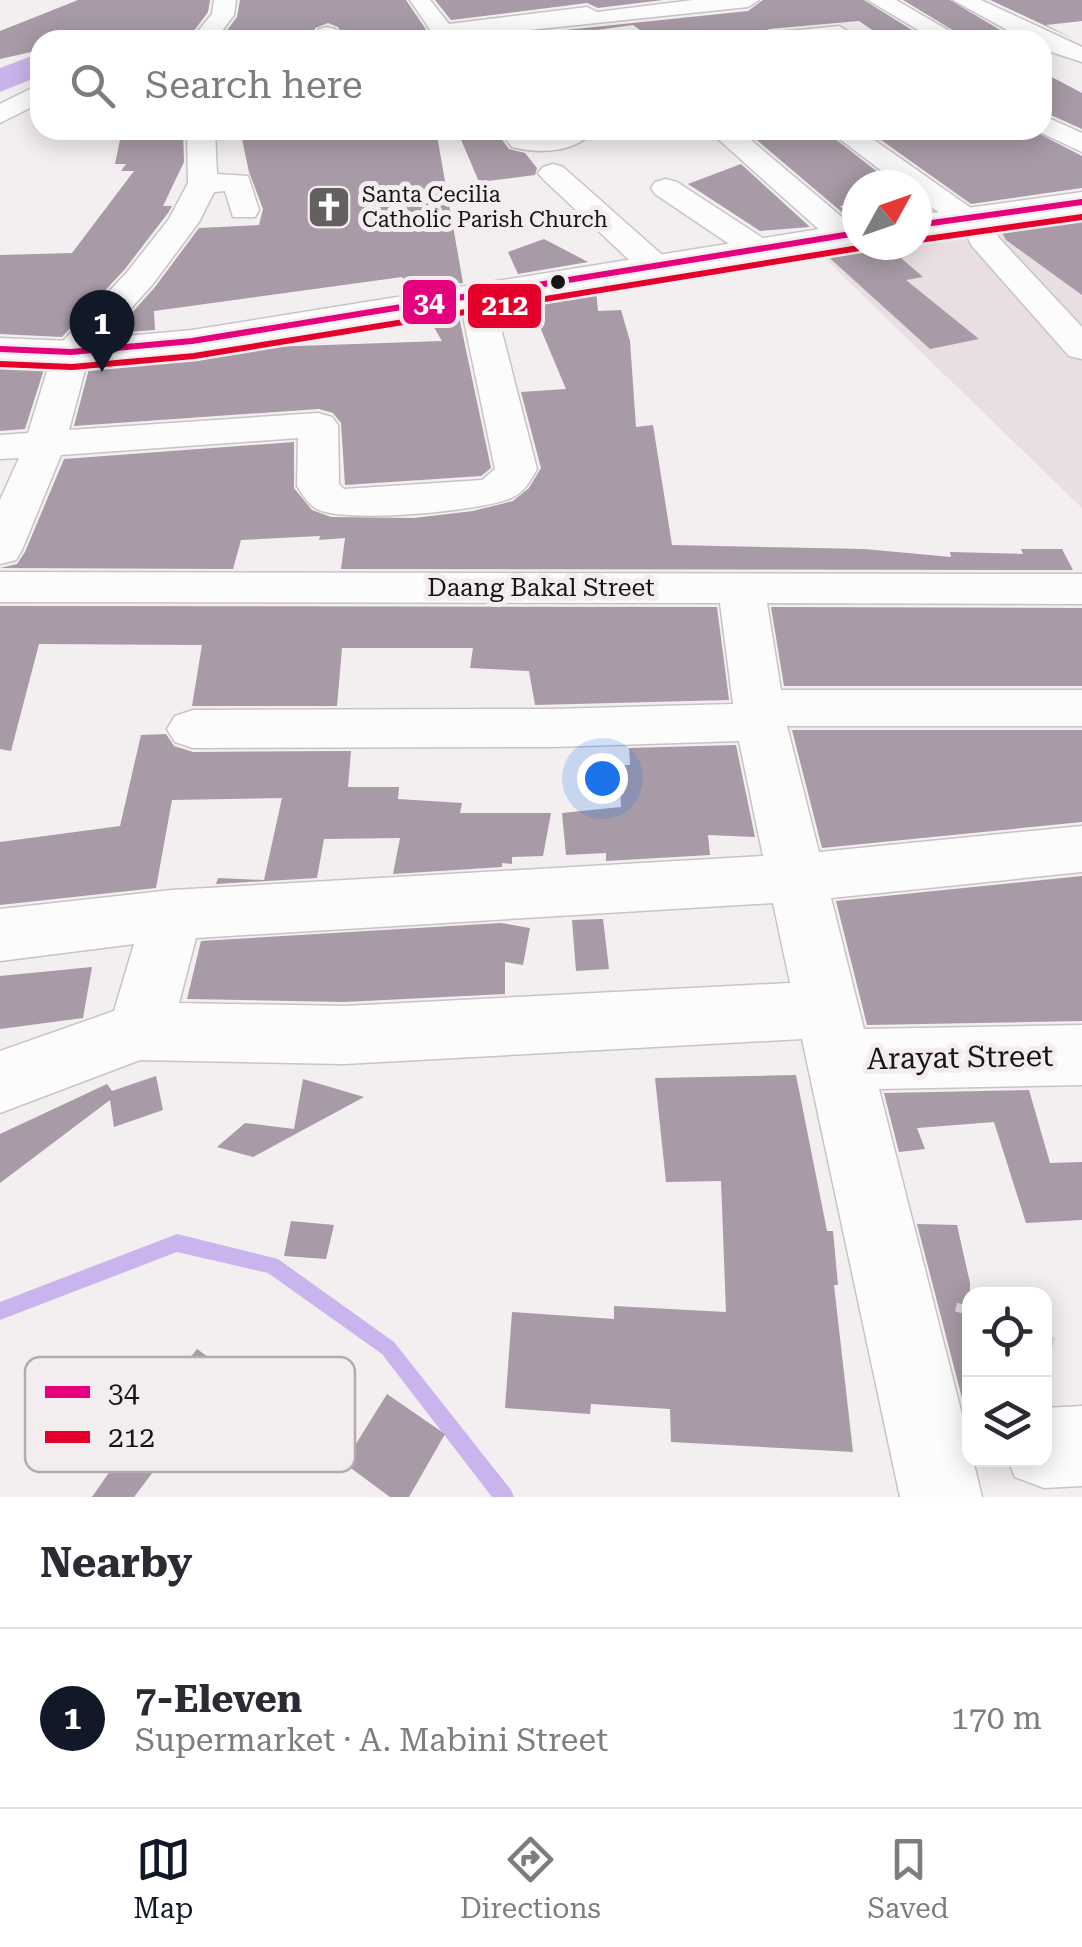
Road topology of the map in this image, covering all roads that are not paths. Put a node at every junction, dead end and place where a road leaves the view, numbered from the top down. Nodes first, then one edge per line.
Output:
1 (225, 0) edge
2 (436, 0) edge
3 (748, 0) edge
4 (879, 0) edge
5 (964, 0) edge
6 (583, 11) edge
7 (812, 16) dead end
8 (211, 30) edge
9 (441, 30) edge
10 (455, 30) edge
11 (605, 30) edge
12 (834, 30) edge
13 (934, 30) edge
14 (1019, 30) edge
15 (1052, 47) edge
16 (1082, 57) edge
17 (1052, 71) edge
18 (30, 98) edge
19 (0, 115) edge
20 (1052, 128) edge
21 (201, 140) edge
22 (520, 140) edge
23 (558, 140) edge
24 (734, 140) edge
25 (856, 140) edge
26 (1082, 144) edge
27 (554, 172) dead end
28 (203, 183) junction
29 (666, 188) dead end
30 (1078, 205) edge
31 (244, 210) dead end
32 (967, 217) junction
33 (932, 222) edge
34 (842, 228) edge
35 (842, 235) edge
36 (758, 249) junction
37 (656, 268) junction
38 (476, 297) junction
39 (0, 348) edge
40 (1082, 348) edge
41 (71, 352) junction
42 (44, 446) junction
43 (0, 447) edge
44 (0, 550) edge
45 (0, 587) edge
46 (741, 587) junction
47 (1082, 589) edge
48 (1082, 708) edge
49 (760, 715) junction
50 (194, 729) dead end
51 (1082, 849) edge
52 (799, 878) junction
53 (172, 914) junction
54 (0, 935) edge
55 (140, 1031) junction
56 (834, 1034) junction
57 (1082, 1055) edge
58 (0, 1082) edge
59 (1082, 1446) edge
60 (1052, 1448) edge
61 (948, 1469) edge

1 - 8 street
2 - 9 street
3 - 6 street
4 - 13 street
5 - 14 street
6 - 10 street
6 - 11 street
7 - 12 street
15 - 16 street
16 - 17 street
18 - 19 street
20 - 26 street
21 - 28 street
22 - 23 street
24 - 34 street
25 - 32 street
27 - 37 street
28 - 31 street
28 - 41 street
29 - 36 street
30 - 32 main road
32 - 33 main road
32 - 40 street
35 - 36 main road
36 - 37 main road
37 - 38 main road
38 - 41 main road
38 - 42 street
39 - 41 main road
41 - 42 street
42 - 43 street
42 - 44 street
45 - 46 street, Daang Bakal Street
46 - 47 street, Daang Bakal Street
46 - 49 street
48 - 49 street
49 - 50 street
49 - 52 street
51 - 52 street
52 - 53 street
52 - 56 street
53 - 54 street
53 - 55 street
55 - 56 street, Arayat Street
55 - 58 street
56 - 57 street, Arayat Street
56 - 61 street
59 - 60 street

